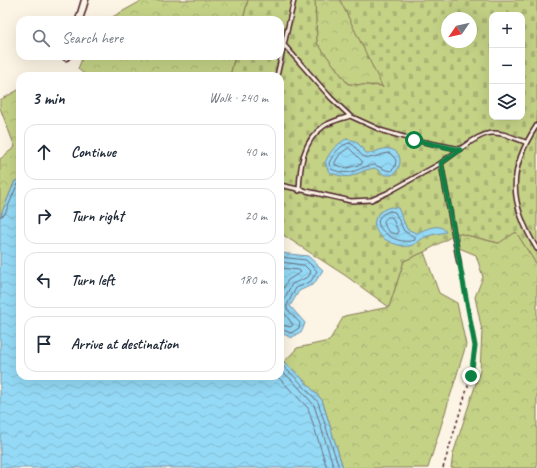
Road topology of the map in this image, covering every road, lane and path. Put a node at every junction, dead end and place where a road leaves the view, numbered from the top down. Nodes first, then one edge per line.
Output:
1 (85, 0) edge
2 (294, 0) edge
3 (80, 16) edge
4 (285, 46) junction
5 (284, 49) edge
6 (281, 60) edge
7 (277, 72) edge
8 (350, 116) junction
9 (537, 125) edge
10 (525, 142) junction
11 (460, 150) junction
12 (441, 163) junction
13 (284, 186) edge
14 (299, 191) junction
15 (537, 249) edge
16 (459, 263) joint
17 (443, 468) edge

1 - 3 street
2 - 4 lane
4 - 5 lane
4 - 8 lane
6 - 7 lane
8 - 11 lane
8 - 14 lane
9 - 10 lane
10 - 11 lane
10 - 15 lane
11 - 12 lane
12 - 14 lane
12 - 16 lane
13 - 14 lane
16 - 17 path

